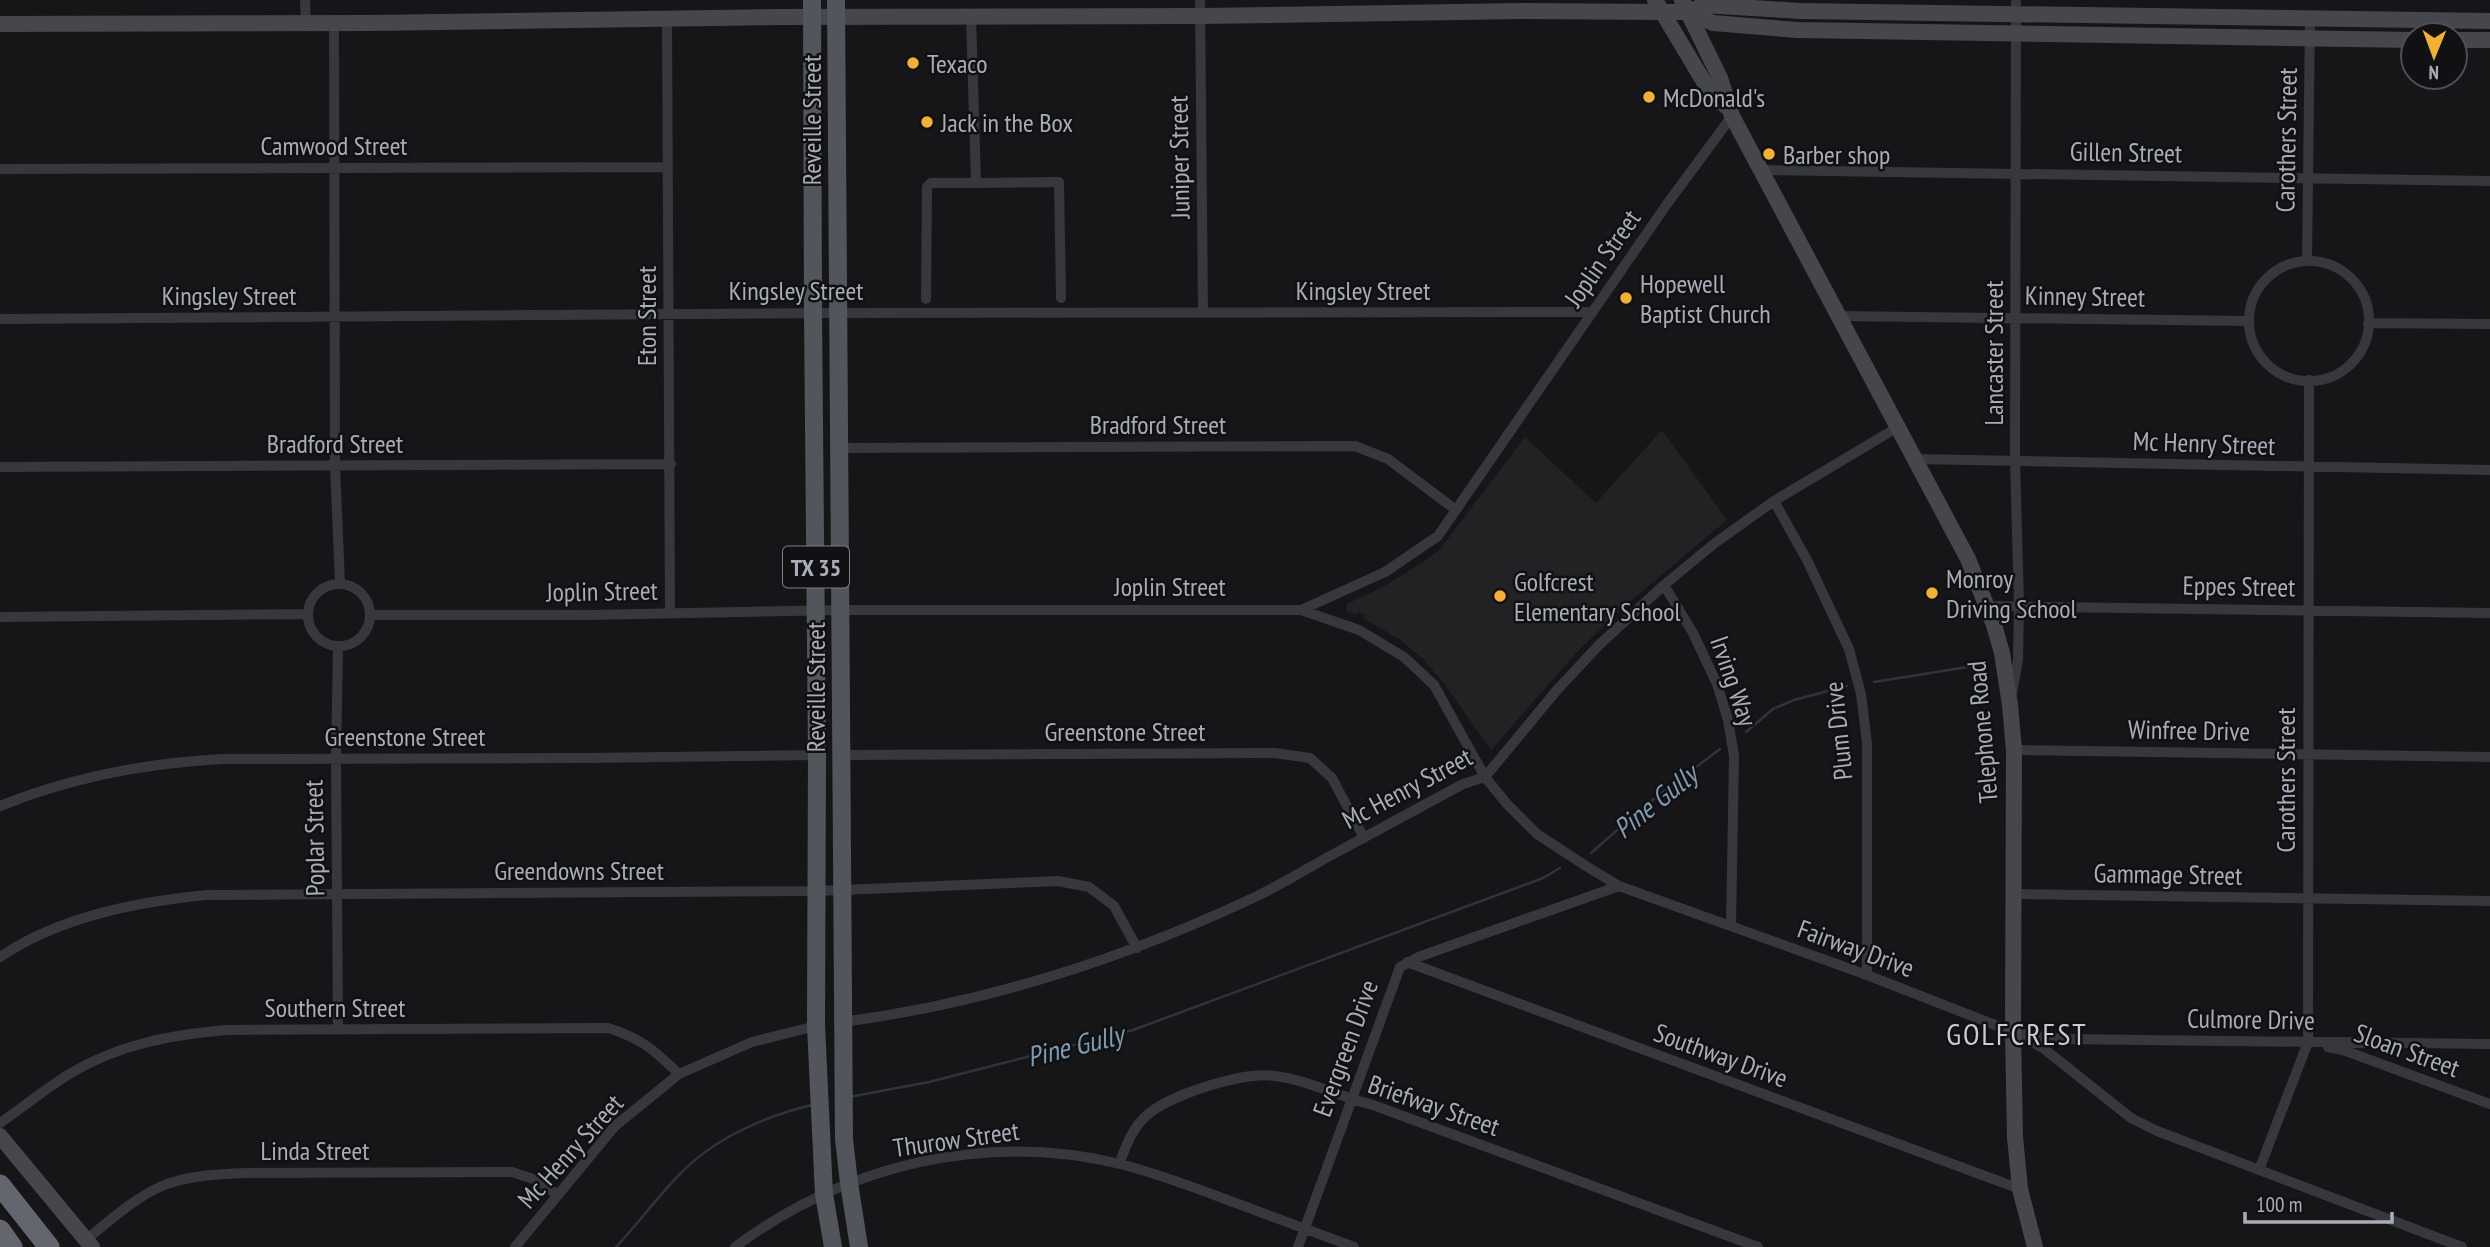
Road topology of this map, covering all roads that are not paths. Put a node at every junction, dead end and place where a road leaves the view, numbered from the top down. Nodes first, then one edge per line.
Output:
1 (305, 0) edge
2 (1658, 6) edge
3 (1685, 6) edge
4 (2016, 7) edge
5 (812, 8) edge
6 (836, 8) edge
7 (1201, 8) edge
8 (1857, 11) junction
9 (971, 16) junction
10 (2163, 16) junction
11 (667, 19) junction
12 (2310, 19) junction
13 (2490, 21) edge
14 (0, 24) edge
15 (306, 24) junction
16 (334, 24) junction
17 (1856, 32) junction
18 (2016, 33) junction
19 (2163, 36) junction
20 (2309, 39) junction
21 (2399, 40) edge
22 (2469, 40) edge
23 (2490, 40) edge
24 (1730, 113) junction
25 (668, 167) junction
26 (335, 168) junction
27 (0, 169) edge
28 (1760, 170) junction
29 (2017, 173) junction
30 (2308, 178) junction
31 (2490, 181) edge
32 (976, 183) junction
33 (2306, 261) junction
34 (1061, 298) dead end
35 (926, 299) dead end
36 (1591, 312) junction
37 (813, 313) junction
38 (838, 313) junction
39 (1203, 313) junction
40 (668, 314) junction
41 (1837, 316) junction
42 (335, 317) junction
43 (2015, 317) junction
44 (0, 319) edge
45 (2249, 321) junction
46 (2368, 323) junction
47 (2490, 324) edge
48 (2309, 380) junction
49 (1898, 427) junction
50 (840, 448) junction
51 (1916, 459) junction
52 (2015, 460) junction
53 (671, 464) junction
54 (335, 466) junction
55 (0, 467) edge
56 (2308, 468) junction
57 (2490, 470) edge
58 (1774, 501) junction
59 (1456, 510) junction
60 (340, 583) junction
61 (1664, 585) junction
62 (2019, 605) junction
63 (1987, 606) junction
64 (841, 610) junction
65 (1301, 610) junction
66 (2308, 610) junction
67 (817, 611) junction
68 (670, 612) junction
69 (2490, 613) edge
70 (307, 614) junction
71 (371, 615) junction
72 (0, 617) edge
73 (338, 646) junction
74 (2010, 705) junction
75 (2014, 750) junction
76 (817, 755) junction
77 (842, 755) junction
78 (2308, 755) junction
79 (2490, 757) edge
80 (336, 759) junction
81 (1485, 777) junction
82 (0, 806) edge
83 (1364, 838) junction
84 (1619, 886) junction
85 (843, 890) junction
86 (816, 891) junction
87 (338, 894) junction
88 (2014, 894) junction
89 (2308, 900) junction
90 (2490, 901) edge
91 (1731, 926) junction
92 (1137, 948) junction
93 (0, 957) edge
94 (1406, 962) junction
95 (1867, 975) junction
96 (843, 1022) junction
97 (816, 1026) junction
98 (338, 1030) junction
99 (2013, 1032) junction
100 (2308, 1042) junction
101 (2490, 1044) edge
102 (679, 1074) junction
103 (1350, 1100) junction
104 (2490, 1104) edge
105 (0, 1123) edge
106 (0, 1136) edge
107 (1119, 1164) junction
108 (2259, 1170) junction
109 (849, 1183) junction
110 (0, 1185) edge
111 (2020, 1189) junction
112 (824, 1194) junction
113 (557, 1195) junction
114 (0, 1201) edge
115 (1305, 1228) junction
116 (0, 1230) edge
117 (42, 1243) edge
118 (88, 1243) edge
119 (12, 1247) edge
120 (514, 1247) edge
121 (735, 1247) edge
122 (833, 1247) edge
123 (859, 1247) edge
124 (1298, 1247) edge
125 (1354, 1247) edge
126 (1759, 1247) edge
127 (2035, 1247) edge
128 (2462, 1247) edge

1 - 15 street
2 - 3 main road
2 - 7 main road
2 - 24 main road, Telephone Road
3 - 8 main road
3 - 17 main road
3 - 24 main road, Telephone Road
4 - 8 main road
4 - 10 main road
4 - 18 street, Lancaster Street
5 - 6 main road
5 - 11 main road
5 - 37 main road, Reveille Street / TX 35
6 - 9 main road
6 - 38 main road, Reveille Street / TX 35
7 - 9 main road
7 - 39 street, Juniper Street
8 - 17 main road
9 - 32 street
10 - 12 main road
10 - 19 main road
11 - 16 main road
11 - 25 street, Eton Street
12 - 13 main road
12 - 20 street, Carothers Street
14 - 15 main road
15 - 16 main road
16 - 26 street
17 - 18 main road
18 - 19 main road
18 - 29 street, Lancaster Street
19 - 20 main road
20 - 21 main road
20 - 30 street, Carothers Street
22 - 23 main road
24 - 28 main road, Telephone Road
24 - 36 street, Joplin Street
25 - 26 street, Camwood Street
25 - 40 street, Eton Street
26 - 27 street, Camwood Street
26 - 42 street
28 - 29 street, Gillen Street
28 - 41 main road, Telephone Road
29 - 30 street, Gillen Street
29 - 43 street, Lancaster Street
30 - 31 street, Gillen Street
30 - 33 street, Carothers Street
32 - 34 street
32 - 35 street
33 - 45 street
33 - 46 street
36 - 39 street, Kingsley Street
36 - 59 street, Joplin Street
37 - 38 street, Kingsley Street
37 - 40 street, Kingsley Street
37 - 67 main road, Reveille Street / TX 35
38 - 39 street, Kingsley Street
38 - 50 main road, Reveille Street / TX 35
40 - 42 street, Kingsley Street
40 - 53 street, Eton Street
41 - 43 street, Kinney Street
41 - 49 main road, Telephone Road
42 - 44 street, Kingsley Street
42 - 54 street
43 - 45 street, Kinney Street
43 - 52 street, Lancaster Street
45 - 48 street
46 - 47 street
46 - 48 street
48 - 56 street, Carothers Street
49 - 51 main road, Telephone Road
49 - 58 street, Mc Henry Street
50 - 59 street, Bradford Street
50 - 64 main road, Reveille Street / TX 35
51 - 52 street, Mc Henry Street
51 - 63 main road, Telephone Road
52 - 56 street, Mc Henry Street
52 - 62 street, Lancaster Street
53 - 54 street, Bradford Street
53 - 68 street, Eton Street
54 - 55 street, Bradford Street
54 - 60 street
56 - 57 street, Mc Henry Street
56 - 66 street, Carothers Street
58 - 61 street, Mc Henry Street
58 - 95 street, Plum Drive
59 - 65 street, Joplin Street
60 - 70 street
60 - 71 street
61 - 81 street, Mc Henry Street
61 - 91 street, Irving Way
62 - 63 street, Eppes Street
62 - 66 street, Eppes Street
62 - 74 street, Lancaster Street
63 - 74 main road, Telephone Road
64 - 65 street, Joplin Street
64 - 67 street, Joplin Street
64 - 77 main road, Reveille Street / TX 35
65 - 81 street, Fairway Drive
66 - 69 street, Eppes Street
66 - 78 street, Carothers Street
67 - 68 street, Joplin Street
67 - 76 main road, Reveille Street / TX 35
68 - 71 street, Joplin Street
70 - 72 street
70 - 73 street
71 - 73 street
73 - 80 street, Poplar Street
74 - 75 main road, Telephone Road
75 - 78 street, Winfree Drive
75 - 88 main road, Telephone Road
76 - 80 street, Greenstone Street
76 - 86 main road, Reveille Street / TX 35
77 - 83 street, Greenstone Street
77 - 85 main road, Reveille Street / TX 35
78 - 79 street, Winfree Drive
78 - 89 street, Carothers Street
80 - 82 street, Greenstone Street
80 - 87 street, Poplar Street
81 - 83 street, Mc Henry Street
81 - 84 street, Fairway Drive
83 - 92 street, Mc Henry Street
84 - 91 street, Fairway Drive
84 - 94 street, Evergreen Drive
85 - 86 street, Greendowns Street
85 - 92 street, Greendowns Street
85 - 96 main road, Reveille Street / TX 35
86 - 87 street, Greendowns Street
86 - 97 main road, Reveille Street / TX 35
87 - 93 street, Greendowns Street
87 - 98 street, Poplar Street
88 - 89 street, Gammage Street
88 - 99 main road, Telephone Road
89 - 90 street, Gammage Street
89 - 100 street, Carothers Street
91 - 95 street, Fairway Drive
92 - 96 street, Mc Henry Street
94 - 103 street, Evergreen Drive
94 - 111 street, Southway Drive
95 - 99 street, Fairway Drive
96 - 109 main road, Reveille Street / TX 35
97 - 102 street, Mc Henry Street
97 - 112 main road, Reveille Street / TX 35
98 - 102 street, Southern Street
98 - 105 street, Southern Street
99 - 100 street, Culmore Drive
99 - 108 street, Fairway Drive
99 - 111 main road, Telephone Road
100 - 101 street, Culmore Drive
100 - 104 street, Sloan Street
100 - 108 street, Carothers Street
102 - 113 street, Mc Henry Street
103 - 107 street, Briefway Street
103 - 115 street, Evergreen Drive
103 - 126 street, Briefway Street
106 - 118 main road
107 - 109 street, Thurow Street
107 - 115 street, Thurow Street
108 - 128 street, Fairway Drive
109 - 112 street, Thurow Street
109 - 123 main road, Reveille Street / TX 35
110 - 117 highway
111 - 127 main road, Telephone Road
112 - 121 street, Thurow Street
112 - 122 main road, Reveille Street / TX 35
113 - 118 street, Linda Street
113 - 120 street, Mc Henry Street
114 - 117 highway
115 - 124 street, Evergreen Drive
115 - 125 street, Thurow Street
116 - 119 highway

